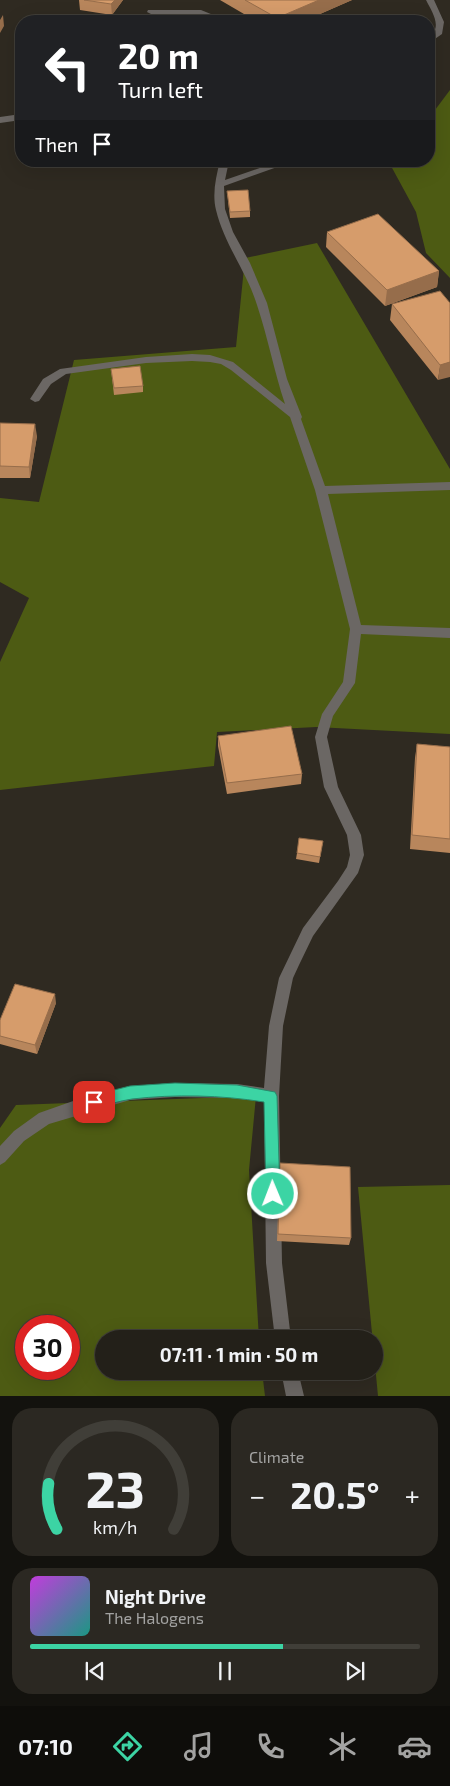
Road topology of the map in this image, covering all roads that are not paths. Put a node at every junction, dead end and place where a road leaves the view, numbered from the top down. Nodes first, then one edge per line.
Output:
1 (430, 0) edge
2 (151, 12) dead end
3 (209, 15) edge
4 (435, 38) edge
5 (15, 118) edge
6 (0, 120) edge
7 (224, 167) edge
8 (272, 167) edge
9 (219, 185) junction
10 (35, 399) dead end
11 (297, 417) junction
12 (450, 486) edge
13 (321, 490) junction
14 (356, 629) junction
15 (450, 633) edge
16 (270, 1096) junction
17 (0, 1157) edge
18 (282, 1330) edge
19 (291, 1380) edge
20 (295, 1396) edge

1 - 4 street
2 - 3 street
5 - 6 street
7 - 9 street
8 - 9 street
9 - 11 street
10 - 11 street
11 - 13 street
12 - 13 street
13 - 14 street
14 - 15 street
14 - 16 street
16 - 17 street
16 - 18 street
19 - 20 street

